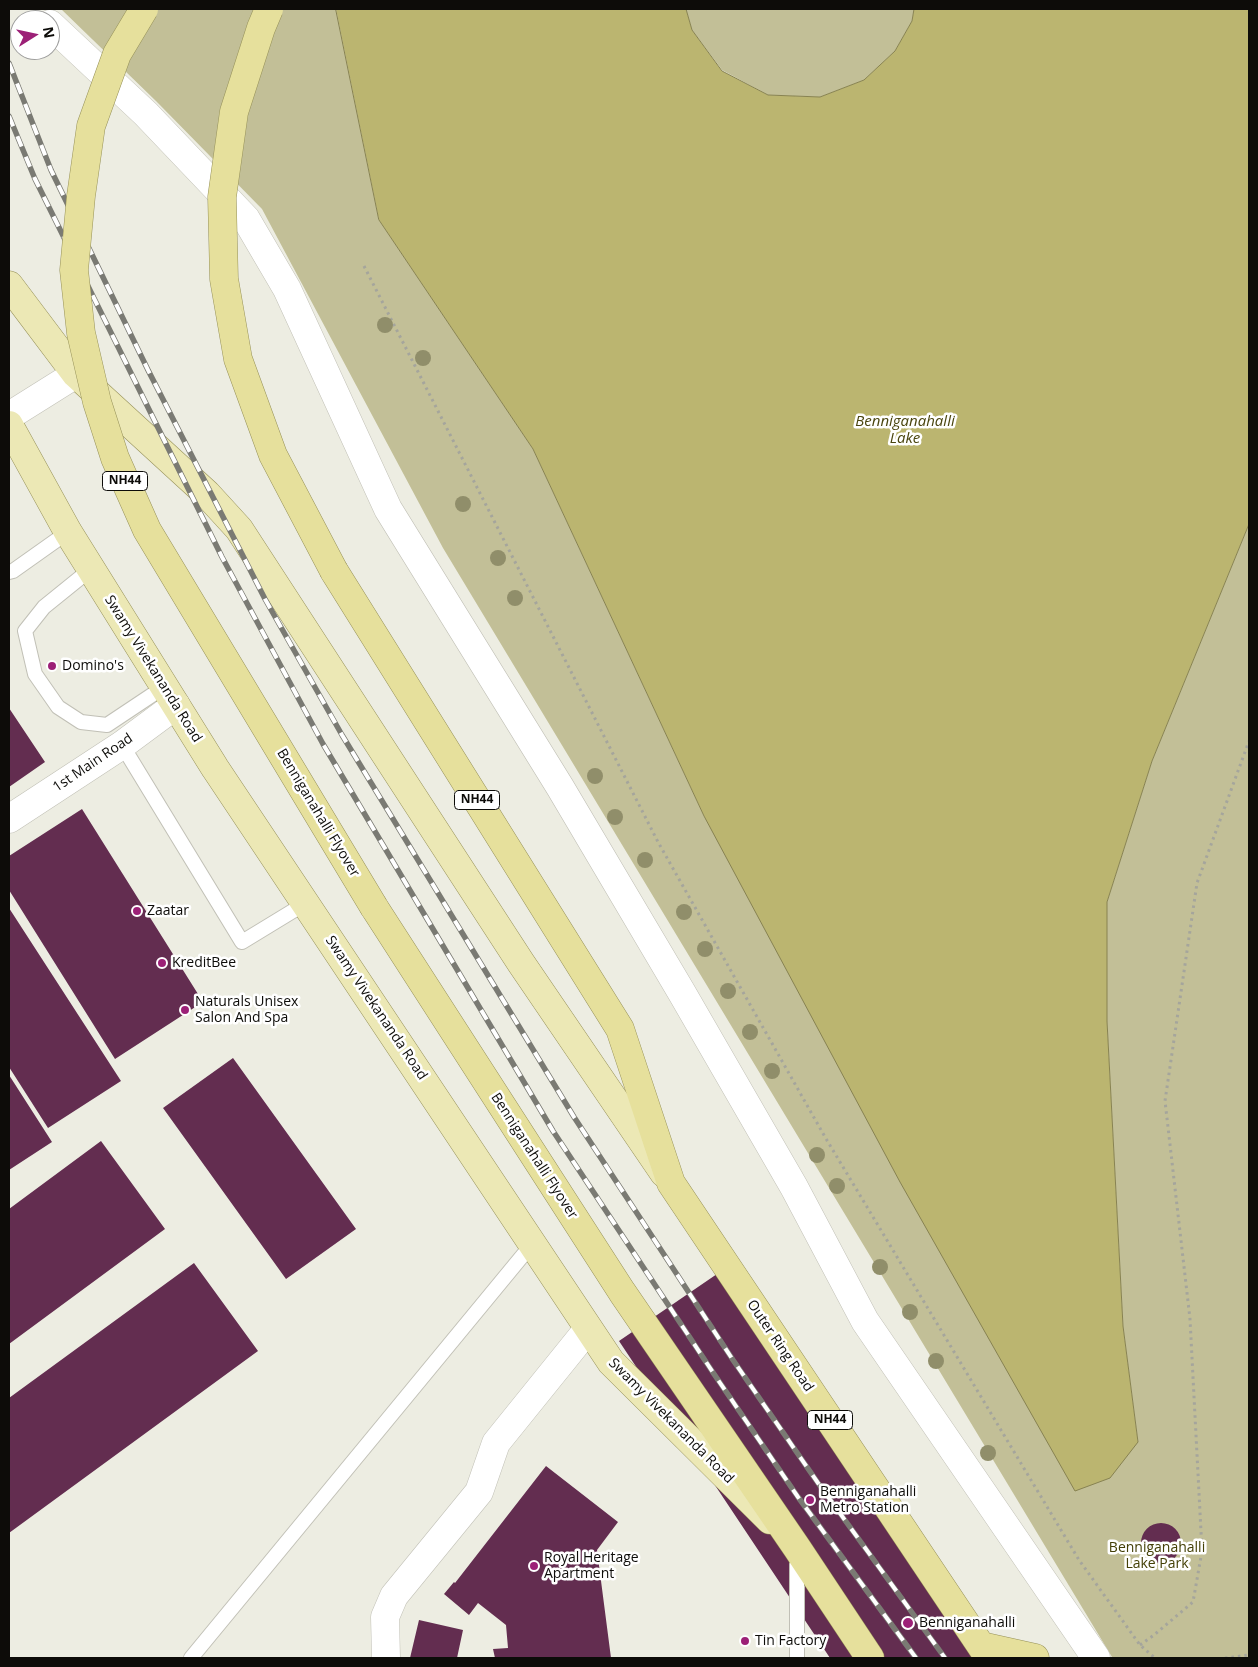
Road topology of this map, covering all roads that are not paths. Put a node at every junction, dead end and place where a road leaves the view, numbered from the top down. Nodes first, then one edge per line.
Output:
1 (144, 9) edge
2 (269, 9) edge
3 (60, 33) edge
4 (9, 285) edge
5 (76, 374) junction
6 (9, 416) edge
7 (9, 425) edge
8 (68, 532) junction
9 (91, 569) junction
10 (9, 572) edge
11 (170, 696) junction
12 (122, 745) junction
13 (9, 819) edge
14 (306, 903) junction
15 (671, 1183) junction
16 (533, 1243) junction
17 (588, 1329) junction
18 (797, 1548) junction
19 (985, 1652) edge
20 (191, 1658) edge
21 (386, 1658) edge
22 (797, 1658) edge
23 (870, 1658) edge
24 (1035, 1658) edge
25 (1096, 1658) edge

1 - 18 highway, Benniganahalli Flyover / NH44, bridge
2 - 15 highway, NH44, bridge
3 - 25 street
4 - 5 main road
5 - 6 street
5 - 15 main road
7 - 8 main road, Swamy Vivekananda Road
8 - 9 main road, Swamy Vivekananda Road
8 - 10 lane
9 - 11 main road, Swamy Vivekananda Road
9 - 11 lane
11 - 12 street, 1st Main Road
11 - 14 main road, Swamy Vivekananda Road
12 - 13 street, 1st Main Road
12 - 14 lane
14 - 16 main road, Swamy Vivekananda Road
15 - 19 highway, Outer Ring Road / NH44
16 - 17 main road, Swamy Vivekananda Road
16 - 20 lane
17 - 18 main road, Swamy Vivekananda Road
17 - 21 street
18 - 22 lane
18 - 23 highway, NH44
19 - 24 highway

